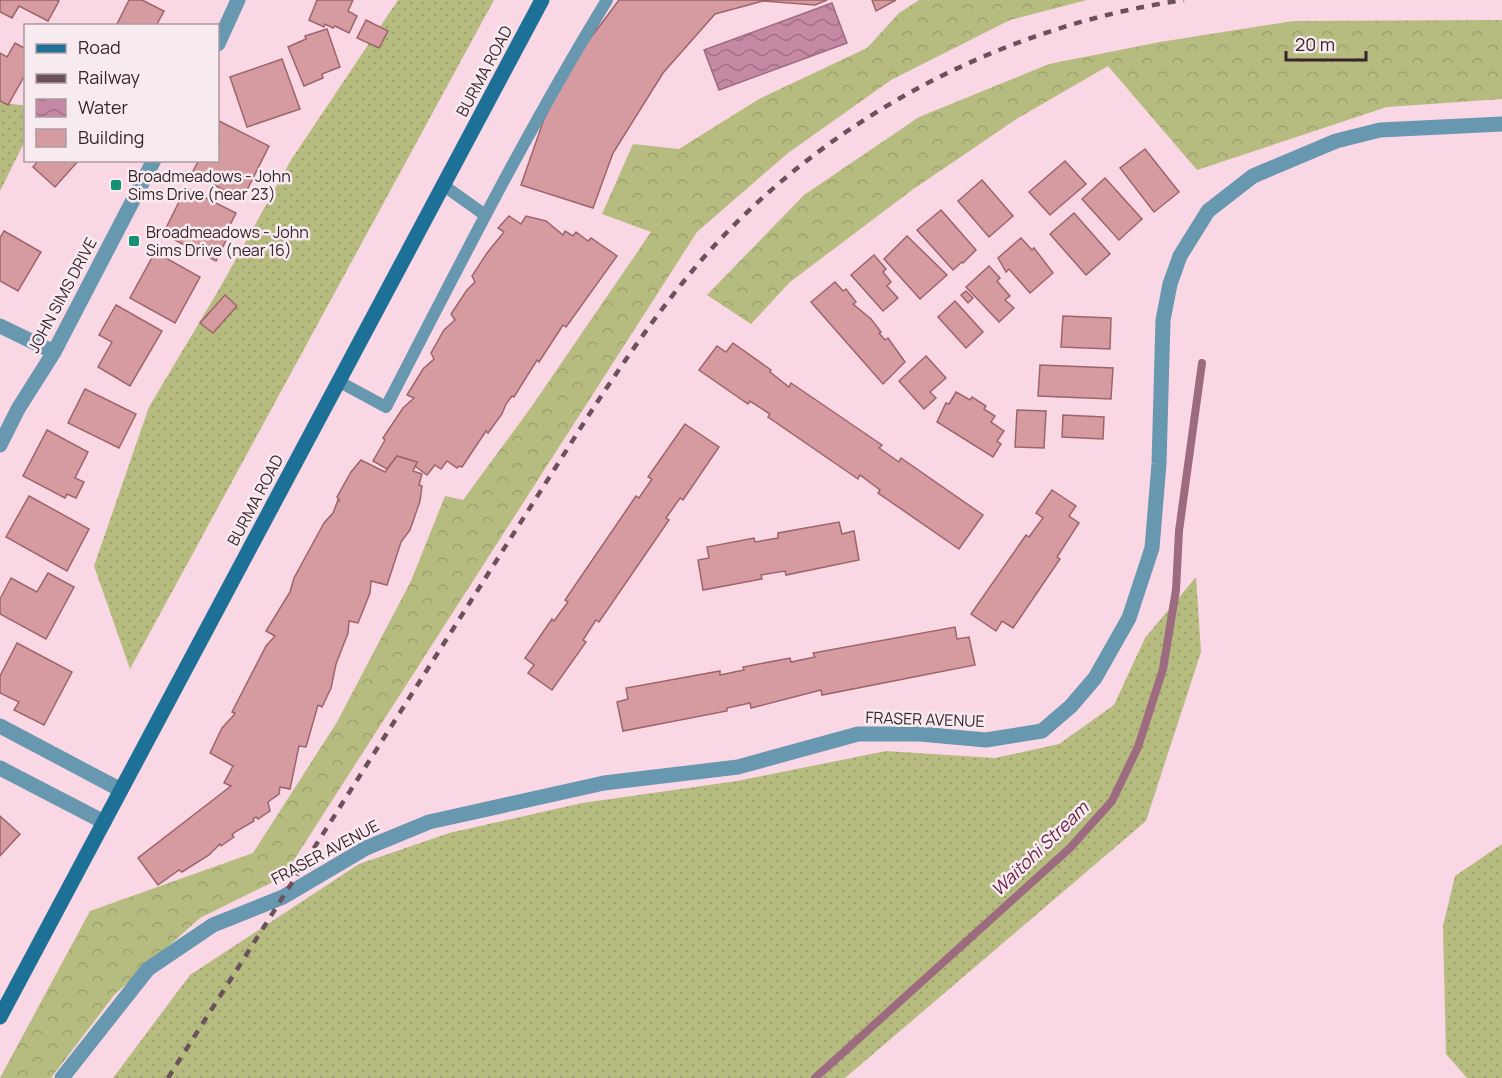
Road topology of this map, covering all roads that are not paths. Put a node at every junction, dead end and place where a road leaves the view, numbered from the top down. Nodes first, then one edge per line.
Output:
1 (237, 0) edge
2 (542, 0) edge
3 (607, 0) edge
4 (219, 42) edge
5 (1502, 124) edge
6 (153, 162) edge
7 (443, 185) junction
8 (486, 215) junction
9 (0, 326) edge
10 (54, 352) junction
11 (338, 381) junction
12 (0, 446) edge
13 (0, 726) edge
14 (0, 768) edge
15 (121, 790) junction
16 (104, 822) junction
17 (0, 1017) edge
18 (63, 1078) edge

1 - 4 street
2 - 7 main road, BURMA ROAD
3 - 8 lane
5 - 18 street, FRASER AVENUE
6 - 10 street, JOHN SIMS DRIVE
7 - 8 lane
7 - 11 main road, BURMA ROAD
8 - 11 lane
9 - 10 street
10 - 12 street, JOHN SIMS DRIVE
11 - 15 main road, BURMA ROAD
13 - 15 street
14 - 16 street
15 - 16 main road, BURMA ROAD
16 - 17 main road, BURMA ROAD

